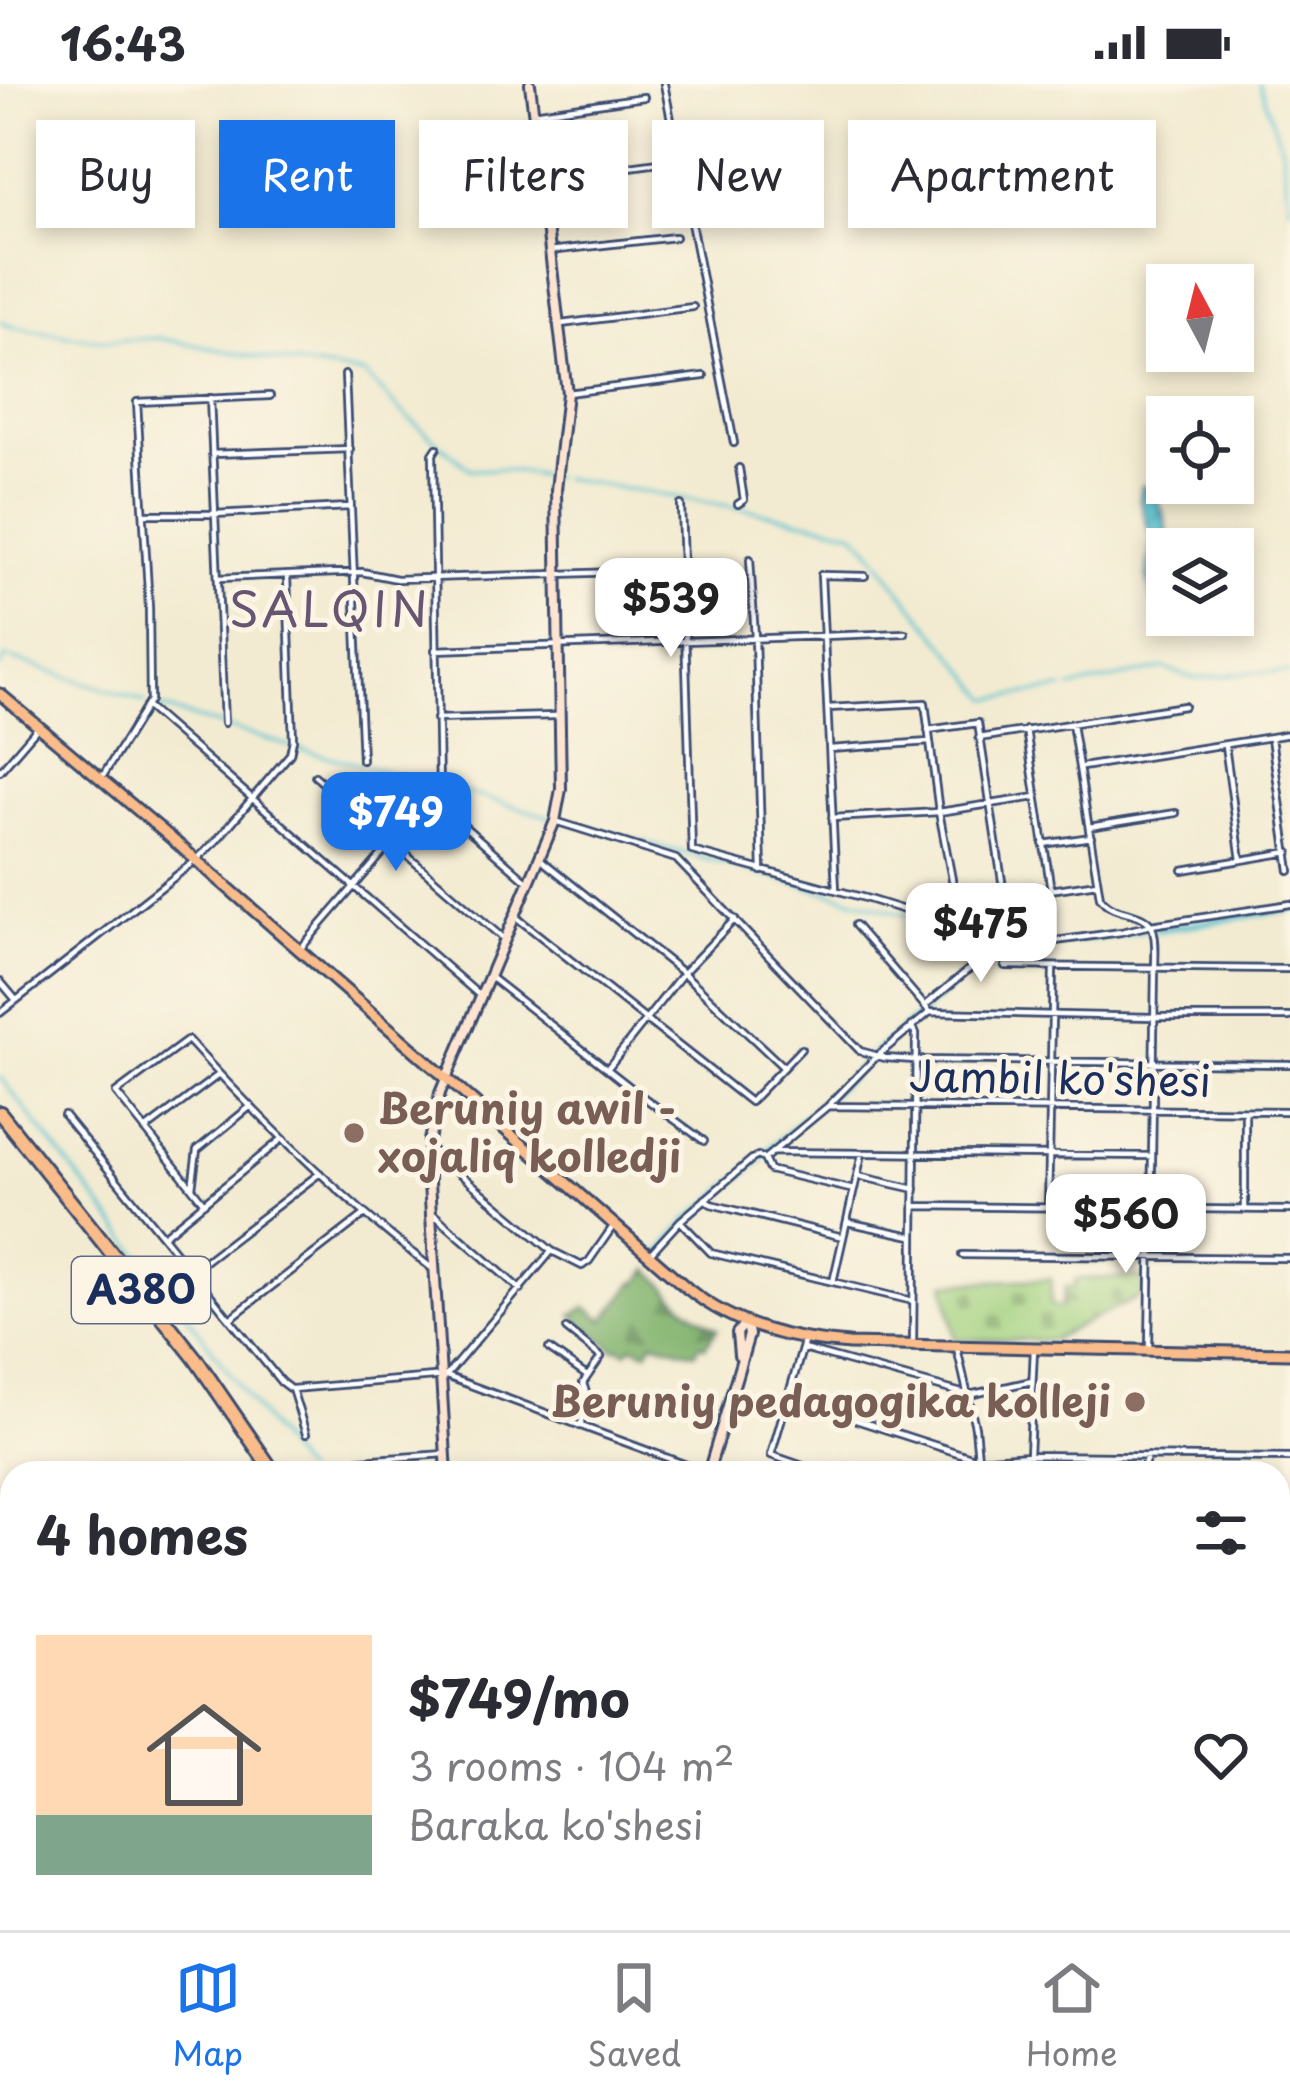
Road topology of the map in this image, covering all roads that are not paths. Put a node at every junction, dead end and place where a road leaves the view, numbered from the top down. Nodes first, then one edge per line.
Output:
1 (530, 84) edge
2 (664, 84) edge
3 (644, 97) dead end
4 (533, 113) junction
5 (534, 120) edge
6 (547, 228) edge
7 (674, 237) dead end
8 (549, 251) junction
9 (693, 307) dead end
10 (558, 324) junction
11 (345, 375) dead end
12 (704, 376) dead end
13 (567, 393) junction
14 (270, 396) dead end
15 (211, 398) junction
16 (734, 443) dead end
17 (350, 448) junction
18 (437, 448) dead end
19 (212, 454) junction
20 (739, 468) dead end
21 (738, 504) dead end
22 (681, 505) dead end
23 (352, 507) junction
24 (145, 514) junction
25 (214, 514) junction
26 (750, 559) dead end
27 (683, 570) junction
28 (354, 573) junction
29 (558, 574) junction
30 (287, 576) junction
31 (434, 576) junction
32 (865, 576) dead end
33 (218, 578) junction
34 (905, 633) dead end
35 (826, 637) junction
36 (755, 638) junction
37 (686, 639) junction
38 (560, 645) junction
39 (436, 650) junction
40 (0, 694) edge
41 (1184, 706) dead end
42 (148, 708) junction
43 (828, 708) junction
44 (562, 716) junction
45 (436, 719) junction
46 (224, 723) dead end
47 (1072, 724) junction
48 (39, 726) junction
49 (928, 730) junction
50 (1026, 730) junction
51 (1290, 734) edge
52 (979, 738) junction
53 (1271, 738) junction
54 (929, 742) junction
55 (1225, 746) junction
56 (830, 749) junction
57 (362, 760) dead end
58 (1080, 767) junction
59 (0, 771) edge
60 (315, 776) dead end
61 (101, 779) junction
62 (1036, 796) junction
63 (432, 798) junction
64 (251, 800) junction
65 (988, 804) junction
66 (939, 812) junction
67 (1176, 813) dead end
68 (832, 818) junction
69 (555, 821) junction
70 (1089, 827) junction
71 (1090, 837) junction
72 (391, 843) junction
73 (1043, 844) junction
74 (1288, 852) edge
75 (539, 858) junction
76 (1241, 860) junction
77 (195, 861) junction
78 (1183, 870) dead end
79 (762, 871) junction
80 (1290, 871) edge
81 (529, 882) junction
82 (1097, 883) junction
83 (352, 887) junction
84 (836, 890) junction
85 (1051, 890) junction
86 (1004, 897) junction
87 (956, 904) junction
88 (1290, 904) edge
89 (515, 916) junction
90 (735, 919) junction
91 (855, 925) dead end
92 (1150, 925) junction
93 (962, 928) junction
94 (505, 940) junction
95 (991, 944) junction
96 (1012, 946) junction
97 (299, 951) junction
98 (1005, 966) dead end
99 (1053, 968) junction
100 (1155, 969) junction
101 (1290, 969) edge
102 (683, 973) junction
103 (490, 976) junction
104 (0, 981) edge
105 (482, 998) junction
106 (16, 1000) junction
107 (928, 1008) junction
108 (0, 1013) edge
109 (1053, 1015) junction
110 (1154, 1017) junction
111 (1290, 1017) edge
112 (644, 1020) junction
113 (912, 1026) junction
114 (802, 1049) dead end
115 (877, 1056) junction
116 (915, 1060) junction
117 (1051, 1060) junction
118 (1153, 1062) junction
119 (1290, 1064) edge
120 (782, 1066) junction
121 (607, 1069) junction
122 (219, 1074) junction
123 (446, 1079) junction
124 (252, 1105) junction
125 (828, 1106) junction
126 (914, 1107) junction
127 (1049, 1108) junction
128 (1152, 1110) junction
129 (1245, 1111) junction
130 (1290, 1111) edge
131 (0, 1113) edge
132 (64, 1115) dead end
133 (145, 1130) junction
134 (282, 1139) junction
135 (704, 1141) dead end
136 (429, 1148) junction
137 (773, 1152) junction
138 (862, 1154) junction
139 (914, 1154) junction
140 (1051, 1155) junction
141 (1151, 1156) junction
142 (764, 1159) junction
143 (320, 1173) junction
144 (858, 1176) junction
145 (192, 1188) junction
146 (915, 1189) junction
147 (854, 1190) junction
148 (705, 1199) junction
149 (204, 1203) junction
150 (915, 1207) junction
151 (1048, 1207) junction
152 (1151, 1208) junction
153 (1245, 1209) junction
154 (1290, 1210) edge
155 (431, 1212) junction
156 (364, 1214) junction
157 (680, 1222) junction
158 (847, 1222) junction
159 (615, 1225) junction
160 (163, 1236) junction
161 (843, 1237) junction
162 (913, 1237) junction
163 (552, 1251) junction
164 (649, 1255) junction
165 (962, 1255) dead end
166 (1150, 1256) junction
167 (1290, 1258) edge
168 (434, 1270) junction
169 (192, 1271) junction
170 (833, 1282) junction
171 (521, 1290) junction
172 (913, 1301) junction
173 (231, 1318) junction
174 (566, 1329) dead end
175 (744, 1329) junction
176 (804, 1344) junction
177 (913, 1347) junction
178 (549, 1348) dead end
179 (958, 1348) junction
180 (1034, 1349) junction
181 (1149, 1350) junction
182 (1290, 1353) edge
183 (587, 1376) junction
184 (443, 1377) junction
185 (1032, 1381) junction
186 (292, 1389) junction
187 (969, 1395) junction
188 (788, 1398) junction
189 (580, 1426) junction
190 (307, 1434) dead end
191 (446, 1454) junction
192 (1029, 1455) junction
193 (1147, 1456) junction
194 (1290, 1458) edge
195 (977, 1459) junction
196 (266, 1461) edge
197 (348, 1461) edge
198 (446, 1461) edge
199 (675, 1461) edge
200 (711, 1461) edge
201 (788, 1461) edge
202 (1146, 1461) edge

1 - 4 street
2 - 16 street
3 - 4 street
4 - 5 street
6 - 8 street
7 - 8 street
8 - 10 street
9 - 10 street
10 - 13 street
11 - 17 street
12 - 13 street
13 - 29 street
14 - 15 street
15 - 19 street
15 - 24 street
17 - 19 street
17 - 23 street
18 - 31 street
19 - 25 street
20 - 21 street
22 - 27 street
23 - 25 street
23 - 28 street
24 - 25 street
24 - 42 street
25 - 33 street
26 - 36 street
27 - 29 street
27 - 37 street
28 - 30 street
28 - 31 street
28 - 57 street
29 - 31 street
29 - 38 street
30 - 33 street
30 - 64 street
31 - 39 street
32 - 35 street
33 - 46 street
34 - 35 street
35 - 36 street
35 - 43 street
36 - 37 street
36 - 79 street
37 - 38 street
37 - 79 street
38 - 39 street
38 - 44 street
39 - 45 street
40 - 48 main road
41 - 47 street
42 - 61 street
42 - 64 street
43 - 49 street
43 - 56 street
44 - 45 street
44 - 69 street
45 - 63 street
47 - 50 street
47 - 58 street
48 - 59 street
48 - 61 main road
49 - 52 street
49 - 54 street
50 - 52 street
50 - 62 street
51 - 53 street
52 - 65 street
53 - 55 street
53 - 74 street
54 - 56 street
54 - 66 street
55 - 58 street
55 - 76 street
56 - 68 street
58 - 70 street
60 - 72 street
61 - 77 main road
62 - 65 street
62 - 73 street
63 - 72 street
63 - 81 street
64 - 77 street
64 - 83 street
65 - 66 street
65 - 86 street
66 - 68 street
66 - 87 street
67 - 70 street
68 - 84 street
69 - 75 street
69 - 90 street
70 - 71 street
71 - 73 street
71 - 82 street
72 - 83 street
72 - 94 street
73 - 85 street
74 - 76 street
74 - 80 street
75 - 81 street
75 - 102 street
76 - 78 street
77 - 97 main road
77 - 106 street
79 - 84 street
81 - 89 street
82 - 85 street
82 - 92 street
83 - 97 street
83 - 105 street
84 - 93 street
85 - 86 street
86 - 87 street
86 - 96 street
87 - 93 street
88 - 92 street
89 - 94 street
89 - 112 street
90 - 102 street
90 - 115 street
91 - 107 street
92 - 96 street
92 - 100 street
93 - 95 street
94 - 103 street
95 - 96 street
95 - 107 street
97 - 123 main road
98 - 99 street
99 - 100 street
99 - 109 street
100 - 101 street
100 - 110 street
102 - 112 street
102 - 120 street
103 - 105 street
103 - 121 street
104 - 106 street
105 - 123 street
106 - 108 street
107 - 109 street
107 - 113 street
109 - 110 street
109 - 117 street
110 - 111 street
110 - 118 street
112 - 120 street
112 - 121 street
113 - 115 street
113 - 116 street
114 - 120 street
115 - 116 street
115 - 125 street
116 - 117 street
116 - 126 street
117 - 118 street
117 - 127 street
118 - 119 street
118 - 128 street
121 - 135 street
122 - 124 street
122 - 133 street
122 - 133 street
123 - 136 street
123 - 159 main road
124 - 134 street
124 - 145 street
125 - 126 street, Jambil ko'shesi
125 - 137 street
126 - 127 street, Jambil ko'shesi
126 - 139 street
127 - 128 street, Jambil ko'shesi
127 - 140 street
128 - 129 street, Jambil ko'shesi
128 - 141 street
129 - 130 street, Jambil ko'shesi
129 - 153 street
131 - 196 highway, A380
132 - 160 street
133 - 145 street
134 - 143 street
134 - 149 street
136 - 155 street
136 - 163 street
137 - 138 street
137 - 142 street
138 - 139 street
138 - 144 street
139 - 140 street
139 - 146 street
140 - 141 street
140 - 151 street
141 - 152 street
142 - 147 street
142 - 148 street
143 - 156 street
143 - 169 street
144 - 146 street
144 - 147 street
145 - 149 street
146 - 150 street
147 - 158 street
148 - 157 street
148 - 161 street
149 - 160 street
150 - 151 street
150 - 162 street
151 - 152 street
152 - 153 street
152 - 166 street
153 - 154 street
155 - 168 street
155 - 171 street
156 - 168 street
156 - 173 street
157 - 164 street
157 - 170 street
158 - 161 street
158 - 162 street
159 - 163 street
159 - 164 main road
160 - 169 street
161 - 170 street
162 - 172 street
163 - 171 street
164 - 175 main road
165 - 166 street
166 - 167 street
166 - 181 street
168 - 184 street
169 - 173 street
170 - 172 street
171 - 184 street
172 - 177 street
173 - 186 street
174 - 183 street
175 - 176 main road
175 - 200 street
176 - 177 main road
176 - 187 street
176 - 188 street
177 - 179 main road
178 - 183 street
179 - 180 main road
179 - 187 street
180 - 181 main road
180 - 185 street
181 - 182 main road
183 - 189 street
184 - 186 street
184 - 189 street
184 - 191 street
185 - 187 street
185 - 192 street
186 - 190 street
187 - 195 street
188 - 195 street
188 - 201 street
189 - 199 street
191 - 197 street
191 - 198 street
192 - 193 street
192 - 195 street
193 - 194 street
193 - 202 street

